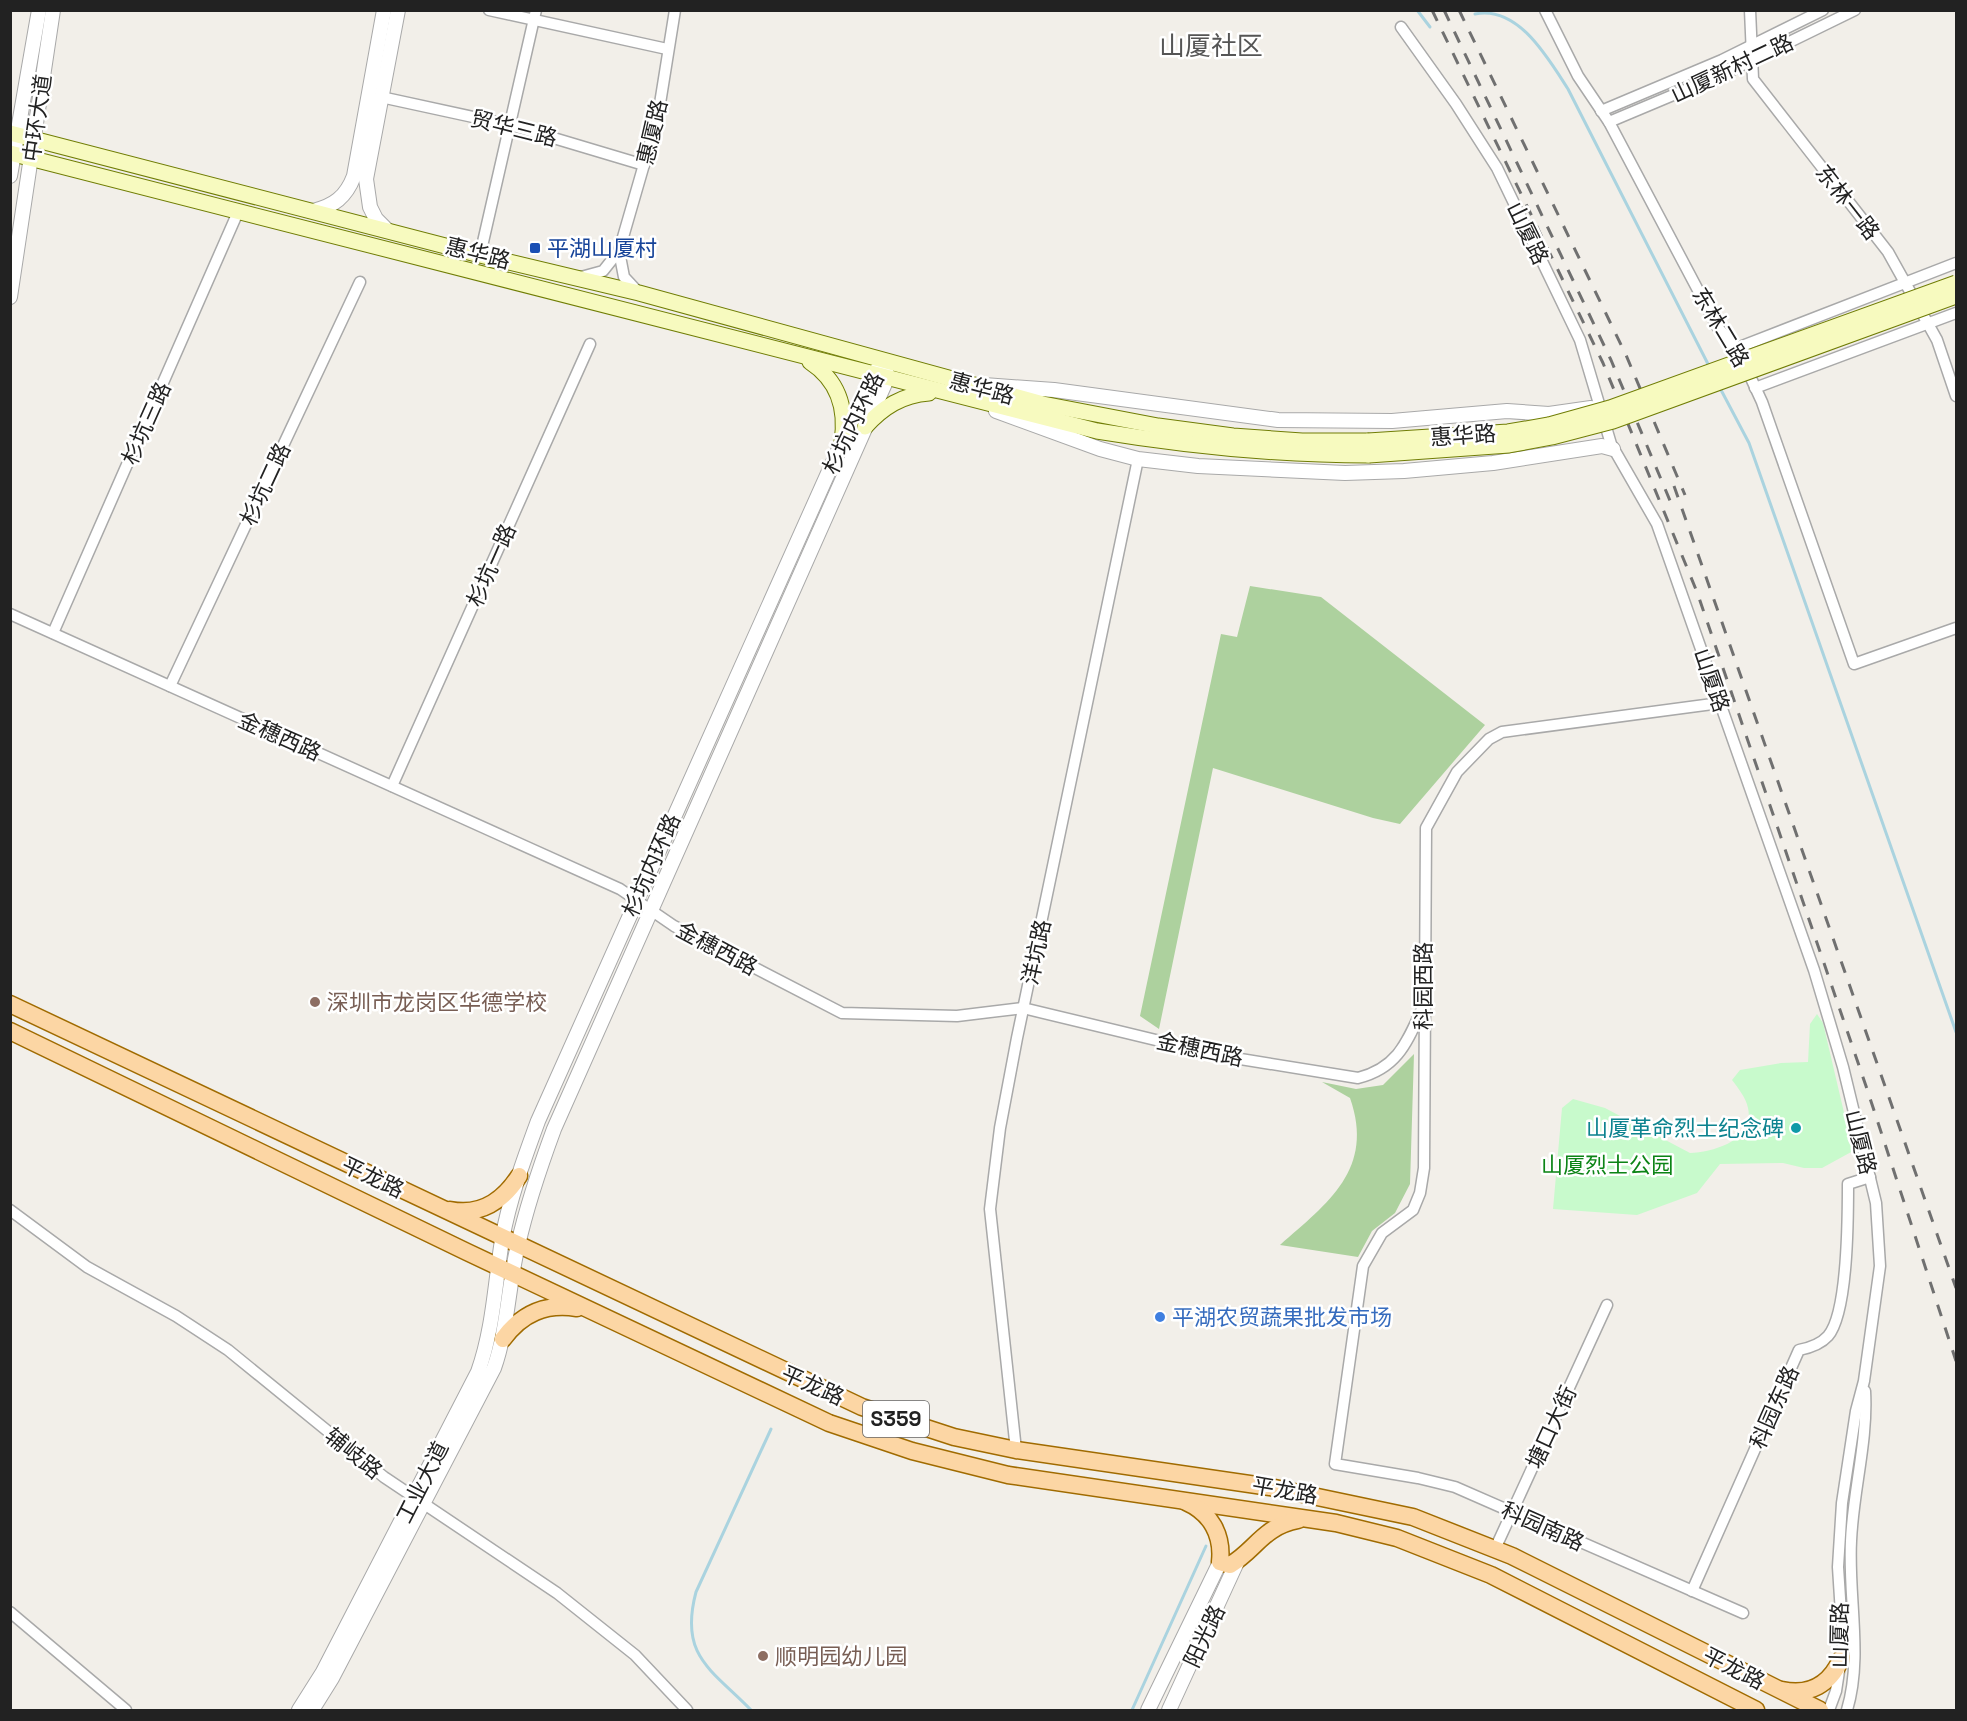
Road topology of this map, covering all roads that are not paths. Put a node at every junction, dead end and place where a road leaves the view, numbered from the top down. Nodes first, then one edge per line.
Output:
1 (39, 10) edge
2 (53, 10) edge
3 (384, 10) edge
4 (398, 10) edge
5 (489, 10) edge
6 (675, 10) edge
7 (1545, 10) edge
8 (1750, 10) edge
9 (1823, 10) edge
10 (1854, 10) edge
11 (535, 15) edge
12 (1401, 27) dead end
13 (1750, 46) junction
14 (667, 50) junction
15 (1751, 61) junction
16 (381, 97) junction
17 (1601, 111) junction
18 (1609, 122) junction
19 (510, 125) junction
20 (14, 134) edge
21 (34, 140) junction
22 (12, 153) edge
23 (31, 158) junction
24 (644, 165) junction
25 (10, 176) edge
26 (313, 210) junction
27 (238, 212) junction
28 (386, 229) junction
29 (619, 251) junction
30 (480, 255) junction
31 (1956, 263) edge
32 (577, 277) junction
33 (360, 282) dead end
34 (1905, 283) junction
35 (1956, 283) edge
36 (639, 293) junction
37 (1956, 296) edge
38 (10, 297) edge
39 (1956, 313) edge
40 (1928, 324) junction
41 (590, 344) dead end
42 (1737, 348) junction
43 (802, 357) junction
44 (885, 361) junction
45 (879, 377) junction
46 (1755, 388) junction
47 (968, 392) junction
48 (940, 393) junction
49 (1956, 396) edge
50 (1599, 407) junction
51 (865, 427) junction
52 (842, 442) junction
53 (1368, 448) junction
54 (1613, 449) junction
55 (1138, 459) junction
56 (10, 614) edge
57 (25, 620) junction
58 (10, 622) edge
59 (1956, 628) edge
60 (53, 633) junction
61 (170, 686) junction
62 (1720, 703) junction
63 (392, 786) junction
64 (635, 900) junction
65 (650, 910) junction
66 (10, 1004) edge
67 (1423, 1007) junction
68 (1023, 1008) junction
69 (10, 1031) edge
70 (519, 1176) junction
71 (1870, 1177) junction
72 (438, 1207) junction
73 (10, 1210) edge
74 (510, 1242) junction
75 (506, 1270) junction
76 (1607, 1305) dead end
77 (593, 1312) junction
78 (503, 1339) junction
79 (1864, 1381) junction
80 (1016, 1450) junction
81 (1335, 1464) joint
82 (1179, 1498) junction
83 (419, 1501) junction
84 (1512, 1512) junction
85 (1311, 1520) junction
86 (1495, 1549) junction
87 (1238, 1560) junction
88 (1220, 1562) junction
89 (1692, 1591) junction
90 (10, 1612) edge
91 (1743, 1613) dead end
92 (1841, 1659) junction
93 (1775, 1689) junction
94 (1749, 1708) edge
95 (126, 1710) edge
96 (299, 1710) edge
97 (312, 1710) edge
98 (687, 1710) edge
99 (1148, 1710) edge
100 (1169, 1710) edge
101 (1820, 1710) edge
102 (1829, 1710) edge
103 (1847, 1710) edge

1 - 20 street, 中环大道
2 - 21 street, 中环大道
3 - 26 street
4 - 16 street
5 - 11 street
6 - 14 street, 惠厦路
7 - 17 street, 东林二路
8 - 13 street, 东林一路
9 - 13 street, 山厦新村二路
10 - 15 street, 山厦新村二路
11 - 14 street
11 - 19 street
12 - 50 street, 山厦路
13 - 15 street, 东林一路
13 - 17 street, 山厦新村二路
14 - 24 street, 惠厦路
15 - 18 street, 山厦新村二路
15 - 34 street, 东林一路
16 - 19 street, 贸华三路
16 - 28 street
17 - 18 street, 东林二路
18 - 42 street, 东林二路
19 - 24 street, 贸华三路
19 - 30 street
20 - 21 main road, 惠华路
20 - 22 street, 中环大道
21 - 23 street, 中环大道
21 - 26 main road, 惠华路
22 - 23 main road, 惠华路
22 - 25 street, 中环大道
23 - 27 main road, 惠华路
23 - 38 street, 中环大道
24 - 29 street, 惠厦路
26 - 28 main road, 惠华路
27 - 43 main road, 惠华路
27 - 60 street, 杉坑三路
28 - 30 main road, 惠华路
29 - 32 street
29 - 36 street
30 - 32 main road, 惠华路
31 - 34 street
32 - 36 main road, 惠华路
33 - 61 street, 杉坑二路
34 - 40 street, 东林一路
34 - 42 street
35 - 53 main road, 惠华路, bridge
36 - 44 main road, 惠华路
37 - 53 main road, 惠华路, bridge
39 - 40 street
40 - 46 street
40 - 49 street, 东林一路
41 - 63 street, 杉坑一路
42 - 46 street, 东林二路
43 - 45 main road, 惠华路
43 - 52 main road
44 - 45 street, 杉坑内环路
44 - 47 main road, 惠华路
45 - 48 main road, 惠华路
45 - 51 street, 杉坑内环路
45 - 52 street, 杉坑内环路
46 - 59 street, 东林二路
47 - 48 main road, 惠华路
47 - 50 street
47 - 53 main road, 惠华路
47 - 55 street
48 - 51 main road
50 - 54 street, 山厦路
51 - 65 street, 杉坑内环路
52 - 64 street, 杉坑内环路
54 - 55 street
54 - 62 street, 山厦路
55 - 68 street, 洋坑路
56 - 57 street, 金穗西路
57 - 58 street
57 - 60 street, 金穗西路
60 - 61 street, 金穗西路
61 - 63 street, 金穗西路
62 - 67 street, 科园西路
62 - 71 street, 山厦路
63 - 64 street, 金穗西路
64 - 65 street, 金穗西路
64 - 70 street, 杉坑内环路
65 - 68 street, 金穗西路
65 - 74 street, 杉坑内环路
66 - 72 main road, 平龙路 / S359
67 - 68 street, 金穗西路
67 - 81 street, 科园西路
68 - 80 street, 洋坑路
69 - 75 main road, 平龙路 / S359
70 - 72 main road
70 - 74 street, 杉坑内环路
71 - 79 street, 山厦路
71 - 89 street, 科园东路
72 - 74 main road, 平龙路 / S359
73 - 83 street, 辅岐路
74 - 75 street, 工业大道
74 - 80 main road, 平龙路 / S359
75 - 77 main road, 平龙路 / S359
75 - 78 street, 工业大道
75 - 83 street, 工业大道
76 - 84 street, 塘口大街
77 - 78 main road
77 - 82 main road, 平龙路 / S359
78 - 83 street, 工业大道
79 - 92 street, 山厦路
79 - 103 street, 山厦路
80 - 86 main road, 平龙路 / S359
81 - 84 street, 科园南路
82 - 85 main road, 平龙路 / S359
82 - 88 main road
83 - 96 street, 工业大道
83 - 97 street, 工业大道
83 - 98 street, 辅岐路
84 - 86 street, 塘口大街
84 - 89 street, 科园南路
85 - 87 main road
85 - 94 main road, 平龙路 / S359
86 - 93 main road, 平龙路 / S359
87 - 88 main road
87 - 100 street, 阳光路
88 - 99 street, 阳光路
89 - 91 street, 科园南路
90 - 95 street
92 - 93 main road
92 - 102 street, 山厦路
93 - 101 main road, 平龙路 / S359

